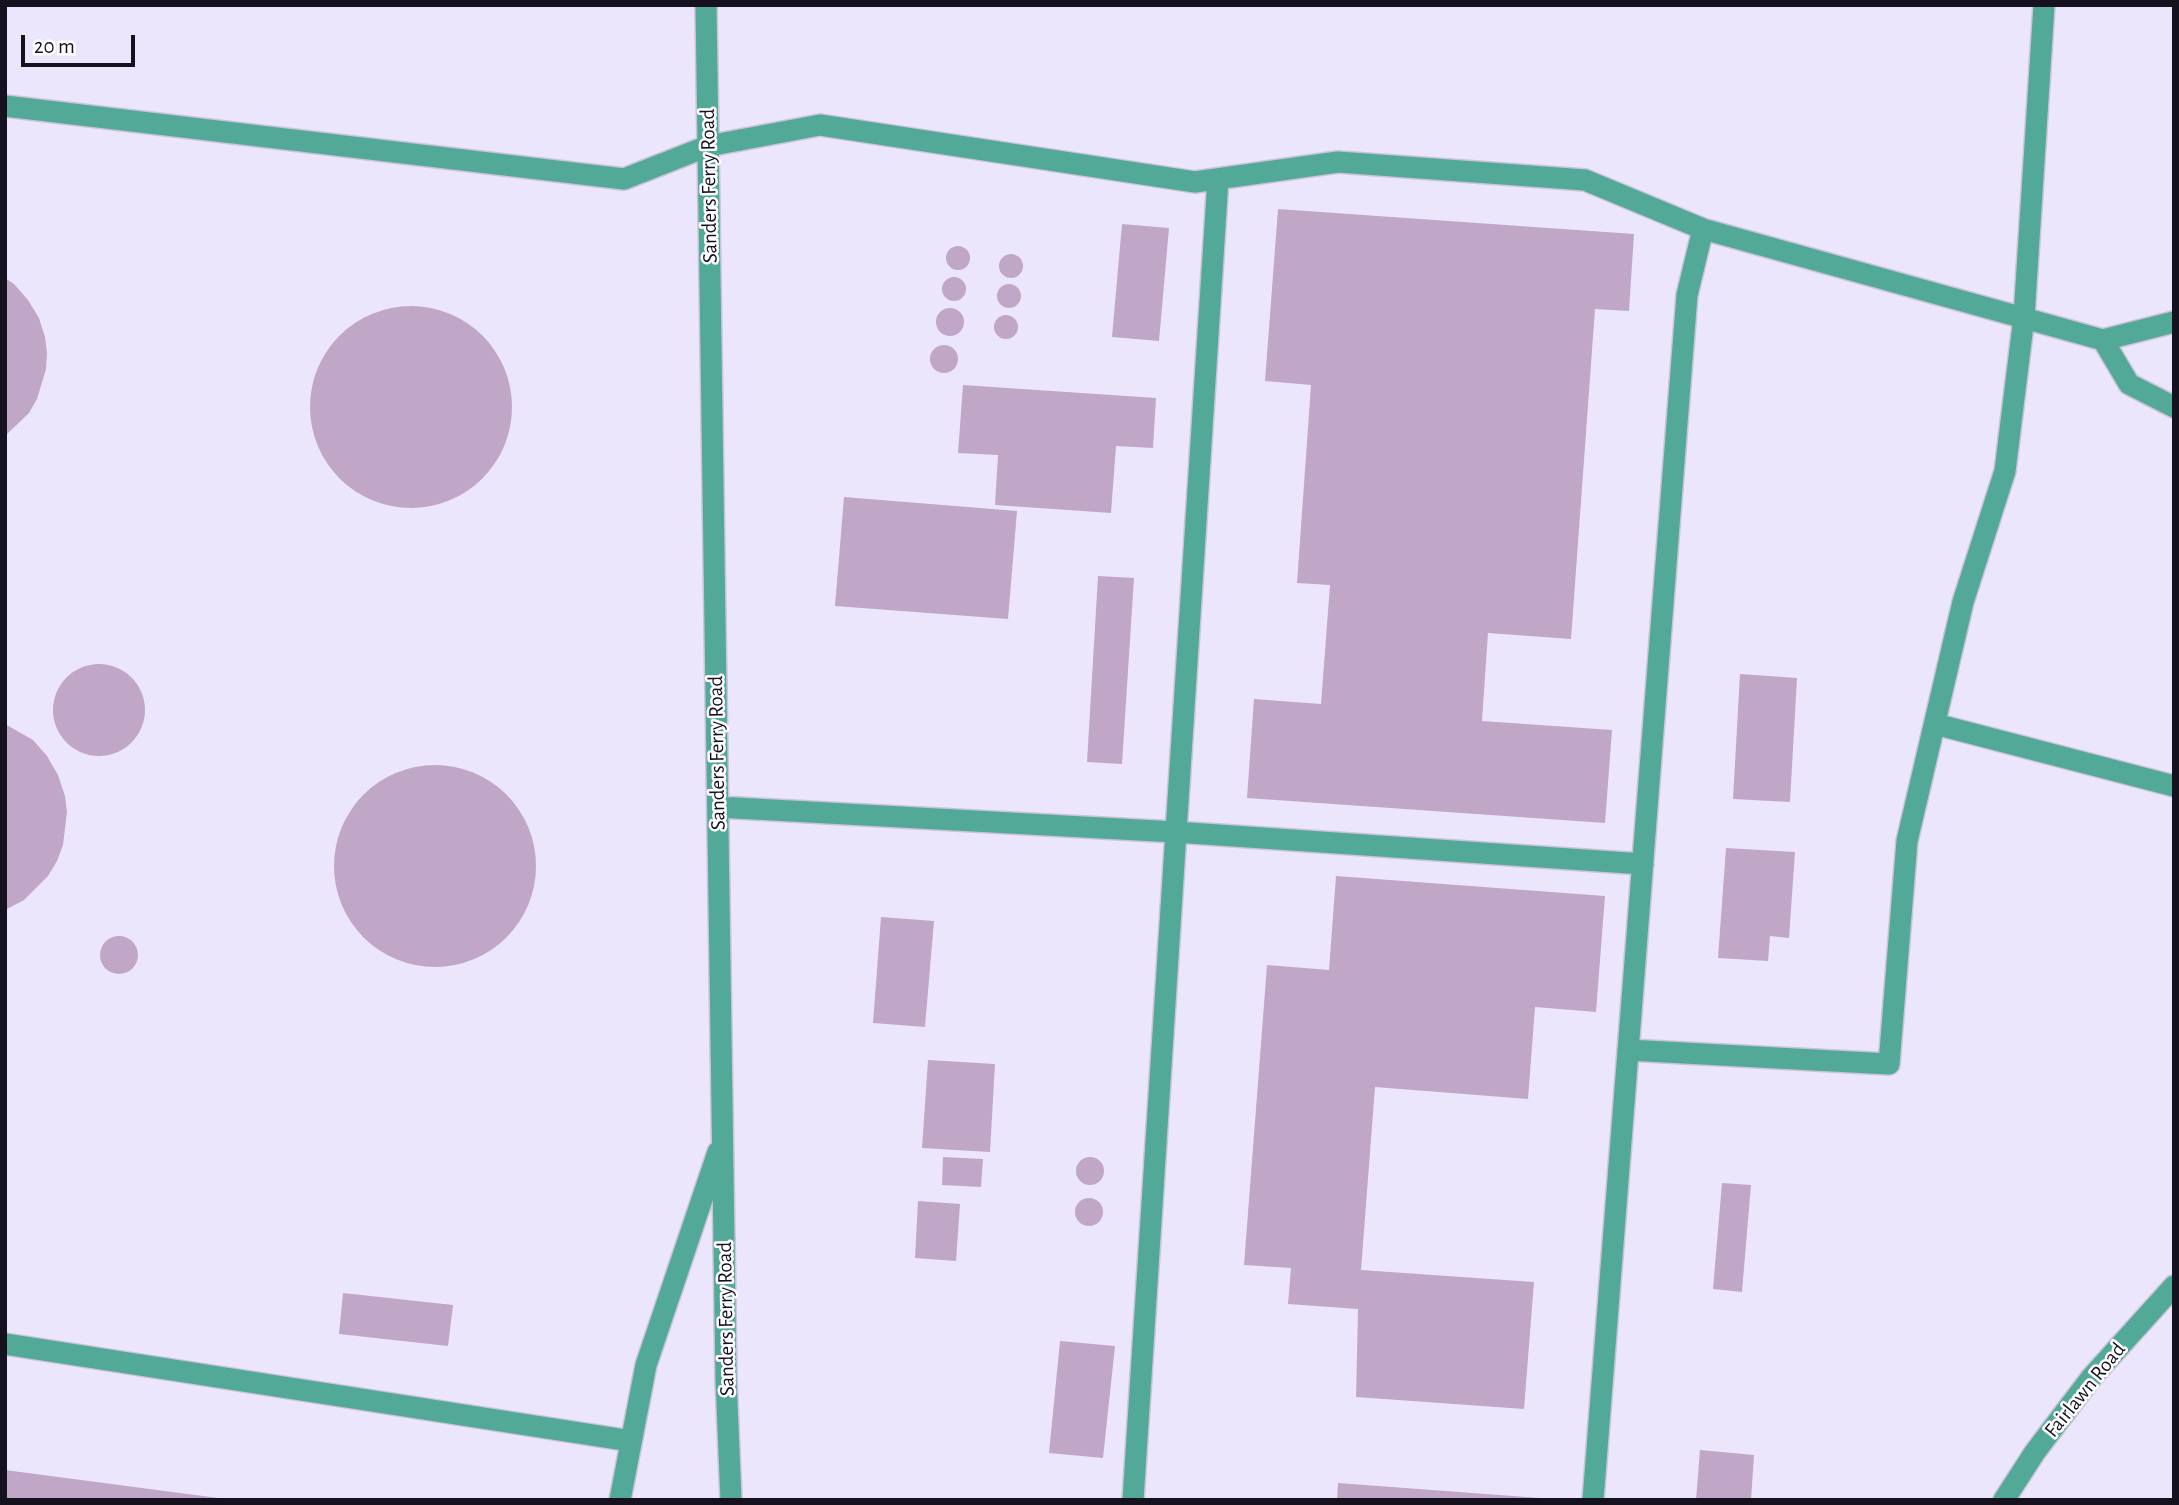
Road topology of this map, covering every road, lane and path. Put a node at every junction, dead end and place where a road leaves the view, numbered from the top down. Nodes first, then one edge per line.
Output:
1 (706, 5) edge
2 (2044, 5) edge
3 (5, 106) edge
4 (708, 146) junction
5 (1217, 179) junction
6 (1703, 229) junction
7 (2024, 317) junction
8 (2174, 322) edge
9 (2103, 340) junction
10 (2174, 407) edge
11 (1935, 724) junction
12 (2174, 786) edge
13 (718, 807) junction
14 (1175, 832) junction
15 (1643, 864) junction
16 (1628, 1050) junction
17 (723, 1138) junction
18 (2174, 1286) edge
19 (5, 1344) edge
20 (631, 1441) junction
21 (620, 1500) edge
22 (732, 1500) edge
23 (1133, 1500) edge
24 (1593, 1500) edge
25 (2004, 1500) edge

1 - 4 street, Sanders Ferry Road
2 - 7 street
3 - 4 street
4 - 5 street
4 - 13 street, Sanders Ferry Road
5 - 6 street
5 - 14 street
6 - 7 street
6 - 15 street
7 - 9 street
7 - 11 street
8 - 9 street
9 - 10 street
11 - 12 street
11 - 16 street
13 - 14 street
13 - 17 street, Sanders Ferry Road
14 - 15 street
14 - 23 street
15 - 16 street
16 - 24 street
17 - 20 street
17 - 22 street, Sanders Ferry Road
18 - 25 street, Fairlawn Road
19 - 20 street
20 - 21 street

